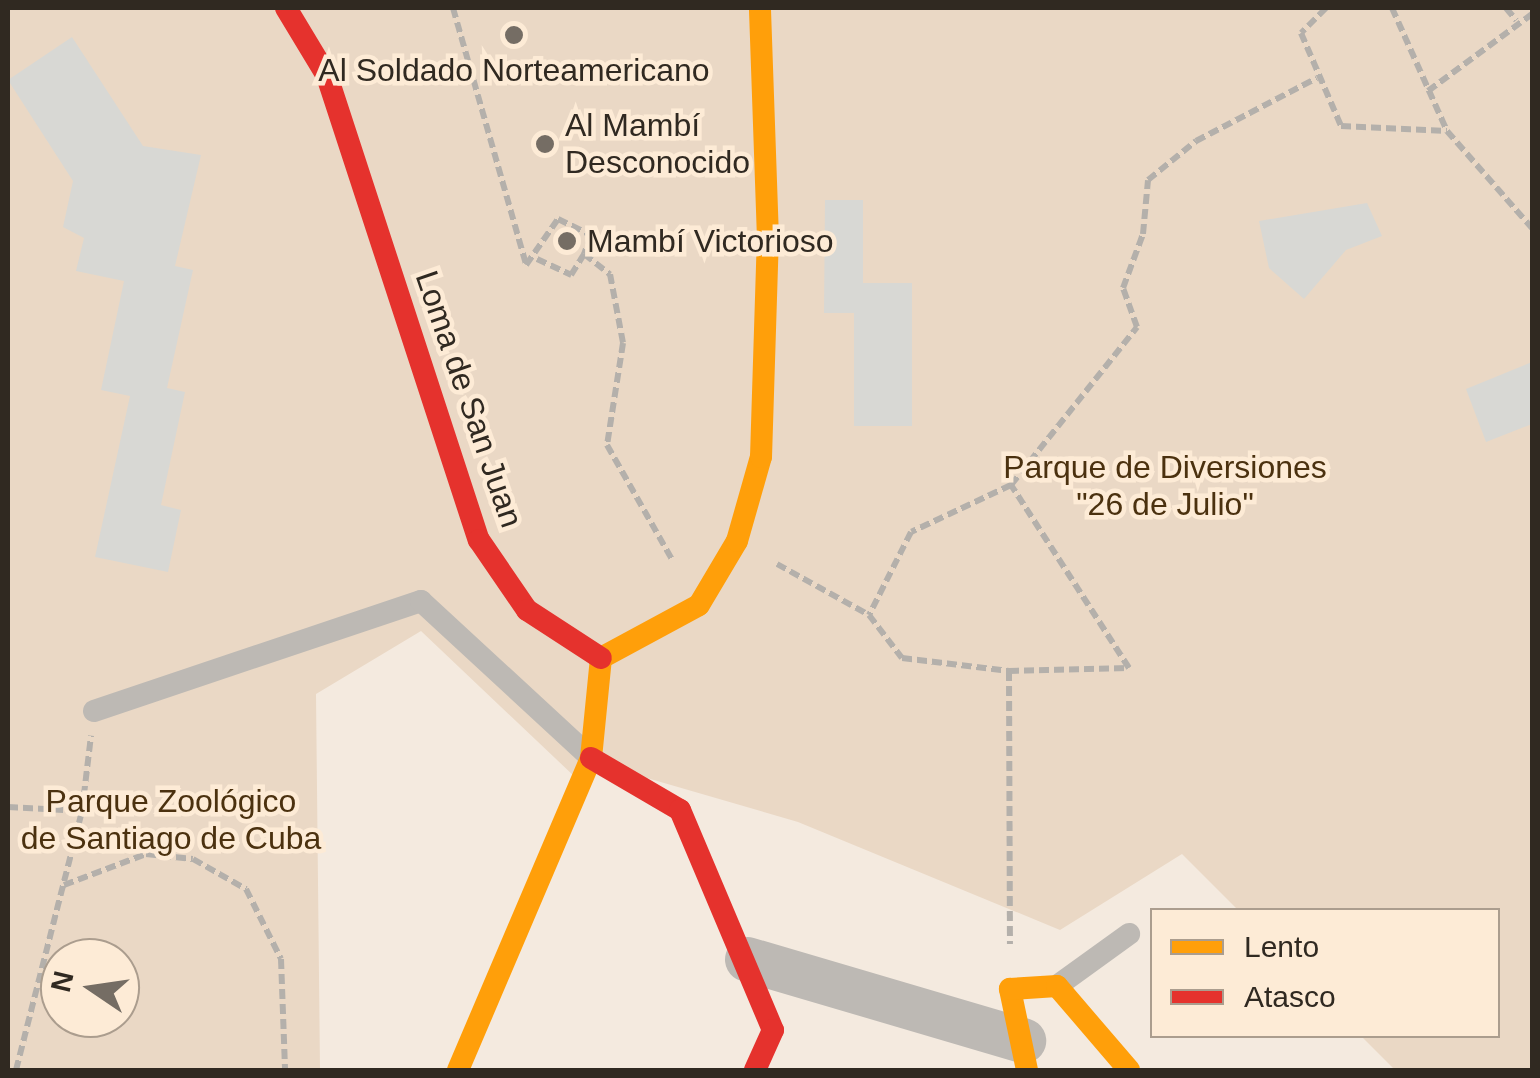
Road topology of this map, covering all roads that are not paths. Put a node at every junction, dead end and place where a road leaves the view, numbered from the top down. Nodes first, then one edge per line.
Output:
1 (286, 8) edge
2 (760, 8) edge
3 (602, 658) junction
4 (94, 711) road end
5 (591, 758) junction
6 (1129, 934) dead end
7 (747, 959) junction
8 (1057, 986) junction
9 (1025, 1055) edge
10 (458, 1070) edge
11 (754, 1070) edge
12 (1129, 1070) edge

1 - 3 street, Loma de San Juan
2 - 3 street
3 - 5 street
4 - 5 lane
5 - 7 street
5 - 10 street
6 - 8 lane
7 - 9 street
7 - 11 street
8 - 9 street
8 - 12 street

